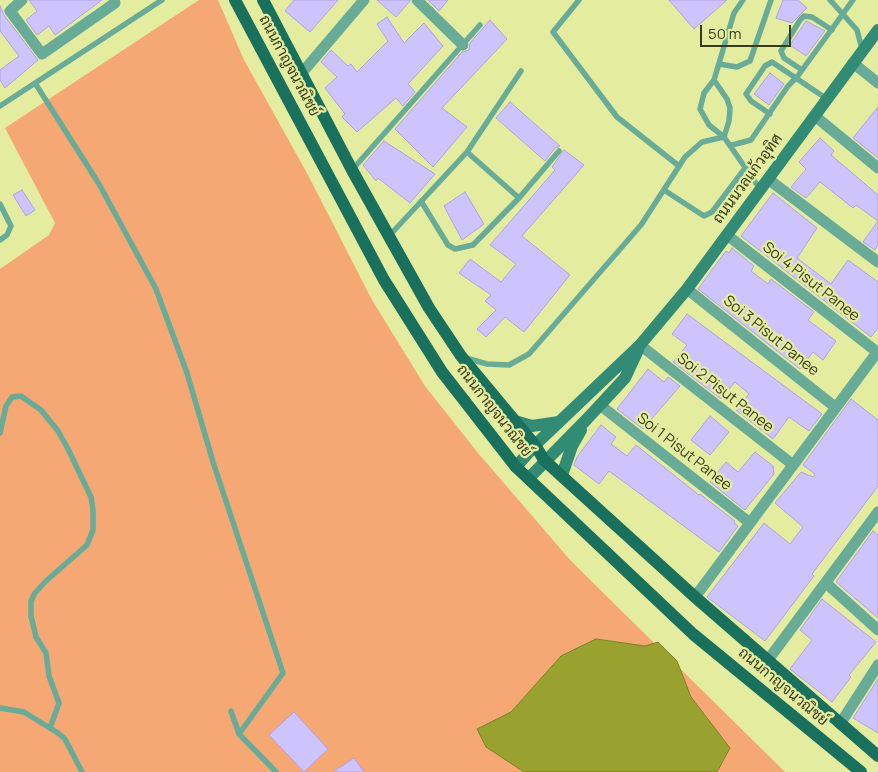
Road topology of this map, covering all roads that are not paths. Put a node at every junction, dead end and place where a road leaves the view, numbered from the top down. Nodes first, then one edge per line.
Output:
1 (22, 0) edge
2 (162, 0) edge
3 (235, 0) edge
4 (263, 0) edge
5 (364, 0) edge
6 (417, 0) edge
7 (579, 0) edge
8 (743, 0) edge
9 (771, 0) edge
10 (830, 0) edge
11 (853, 0) edge
12 (114, 1) edge
13 (842, 15) junction
14 (480, 25) dead end
15 (832, 30) junction
16 (878, 30) edge
17 (463, 45) junction
18 (862, 51) junction
19 (853, 63) junction
20 (718, 64) junction
21 (802, 70) junction
22 (521, 71) dead end
23 (301, 74) junction
24 (797, 77) junction
25 (714, 80) junction
26 (36, 83) junction
27 (878, 83) edge
28 (827, 99) junction
29 (0, 106) edge
30 (770, 114) junction
31 (815, 116) junction
32 (724, 137) junction
33 (732, 146) junction
34 (559, 151) dead end
35 (467, 152) junction
36 (679, 166) junction
37 (746, 167) junction
38 (878, 168) edge
39 (352, 170) junction
40 (768, 179) junction
41 (664, 190) junction
42 (760, 190) junction
43 (519, 198) junction
44 (421, 201) junction
45 (0, 204) edge
46 (727, 235) junction
47 (389, 236) junction
48 (0, 240) edge
49 (878, 262) edge
50 (687, 289) junction
51 (640, 345) junction
52 (878, 351) edge
53 (461, 356) junction
54 (600, 404) junction
55 (835, 407) junction
56 (587, 419) junction
57 (515, 421) junction
58 (559, 422) junction
59 (0, 433) edge
60 (534, 445) junction
61 (544, 460) junction
62 (792, 464) junction
63 (516, 467) junction
64 (562, 475) junction
65 (529, 478) junction
66 (877, 514) edge
67 (750, 523) junction
68 (826, 583) junction
69 (695, 596) junction
70 (878, 630) edge
71 (768, 660) junction
72 (878, 665) edge
73 (0, 708) edge
74 (231, 711) dead end
75 (840, 724) junction
76 (50, 728) junction
77 (239, 734) junction
78 (878, 756) edge
79 (82, 772) edge
80 (276, 772) edge
81 (860, 772) edge

1 - 12 street
2 - 26 lane
3 - 63 main road, ถนนกาญจนวณิชย์
4 - 23 main road, ถนนกาญจนวณิชย์
5 - 23 street
6 - 17 street
7 - 36 lane
8 - 20 lane
9 - 20 lane
10 - 13 lane
11 - 13 lane
13 - 15 lane
13 - 18 lane
14 - 17 lane
15 - 21 lane
15 - 21 lane
16 - 18 street, ถนนนวลแก้วอุทิศ
17 - 39 lane
18 - 19 street, ถนนนวลแก้วอุทิศ
19 - 27 street
19 - 28 street, ถนนนวลแก้วอุทิศ
20 - 25 lane
21 - 24 lane
22 - 35 lane
23 - 39 main road, ถนนกาญจนวณิชย์
24 - 28 lane
24 - 30 lane
24 - 30 lane
25 - 32 lane
25 - 32 lane
26 - 29 lane
26 - 77 lane
28 - 31 street, ถนนนวลแก้วอุทิศ
30 - 33 lane
31 - 38 street
31 - 40 street, ถนนนวลแก้วอุทิศ
32 - 33 lane
32 - 36 lane
33 - 37 lane
34 - 43 lane
35 - 43 lane
35 - 44 lane
36 - 41 lane
37 - 41 lane
37 - 42 lane
39 - 47 main road, ถนนกาญจนวณิชย์
40 - 42 street, ถนนนวลแก้วอุทิศ
40 - 49 street
41 - 53 lane
42 - 46 street, ถนนนวลแก้วอุทิศ
43 - 44 lane
44 - 47 lane
45 - 48 lane
46 - 50 street, ถนนนวลแก้วอุทิศ
46 - 52 street, Soi 4 Pisut Panee
47 - 53 main road, ถนนกาญจนวณิชย์
50 - 51 street, ถนนนวลแก้วอุทิศ
50 - 55 street, Soi 3 Pisut Panee
51 - 54 street, ถนนนวลแก้วอุทิศ
51 - 58 street, ถนนนวลแก้วอุทิศ
51 - 62 street, Soi 2 Pisut Panee
52 - 55 street
53 - 57 main road, ถนนกาญจนวณิชย์
54 - 56 street, ถนนนวลแก้วอุทิศ
54 - 67 street, Soi 1 Pisut Panee
55 - 62 street
56 - 61 street, ถนนนวลแก้วอุทิศ
56 - 64 street
57 - 58 street
57 - 60 main road, ถนนกาญจนวณิชย์
58 - 60 street, ถนนนวลแก้วอุทิศ
59 - 76 lane
60 - 61 main road, ถนนกาญจนวณิชย์
60 - 63 street, ถนนนวลแก้วอุทิศ
61 - 64 main road, ถนนกาญจนวณิชย์
61 - 65 street, ถนนนวลแก้วอุทิศ
62 - 67 street
63 - 65 main road, ถนนกาญจนวณิชย์
64 - 69 main road, ถนนกาญจนวณิชย์
65 - 81 main road, ถนนกาญจนวณิชย์
66 - 68 street
67 - 69 street
68 - 70 street
68 - 71 street
69 - 71 main road, ถนนกาญจนวณิชย์
71 - 75 main road, ถนนกาญจนวณิชย์
72 - 75 street
73 - 76 lane
74 - 77 lane
75 - 78 main road, ถนนกาญจนวณิชย์
76 - 79 lane
77 - 80 lane

